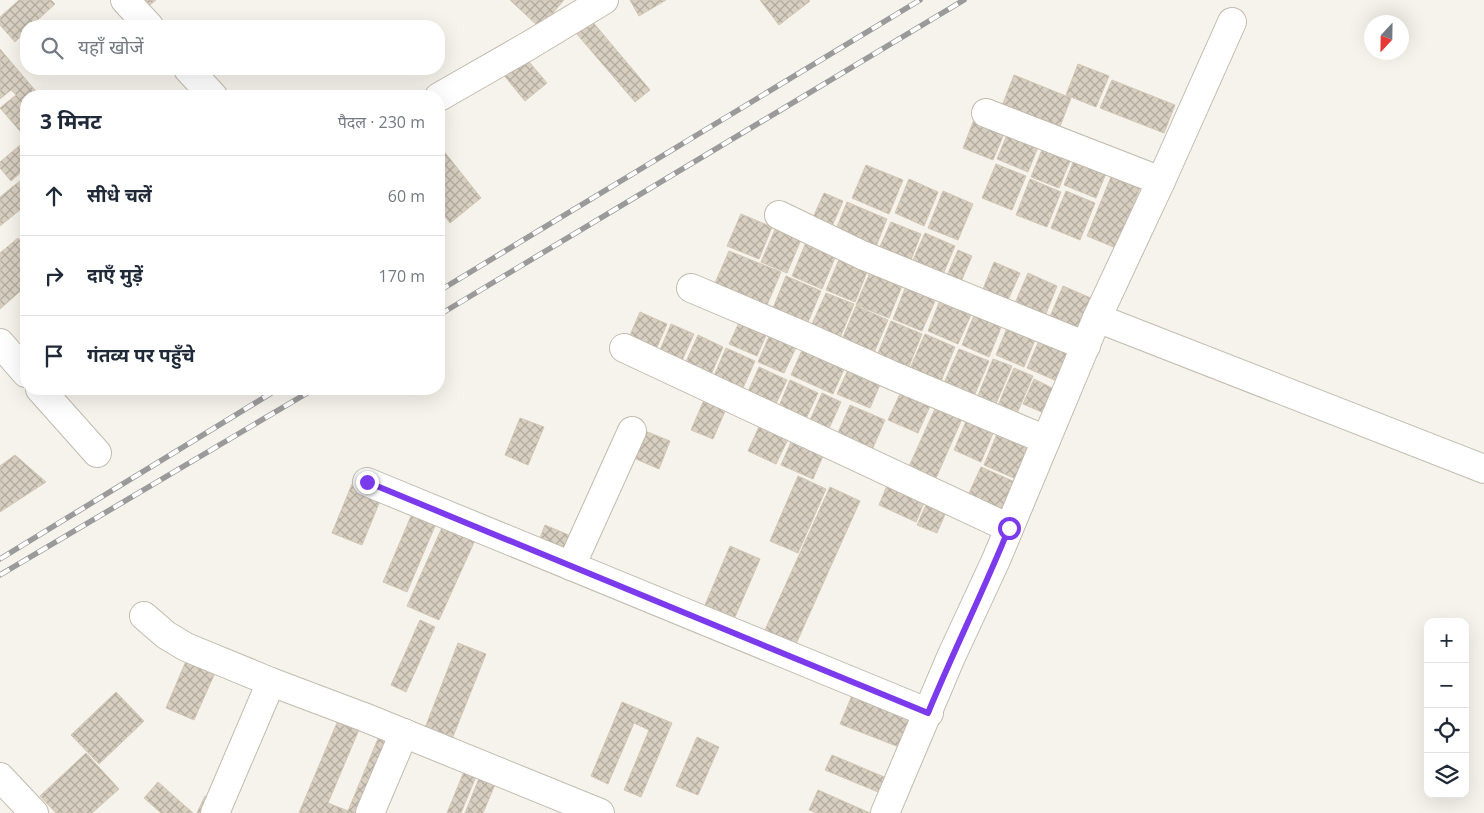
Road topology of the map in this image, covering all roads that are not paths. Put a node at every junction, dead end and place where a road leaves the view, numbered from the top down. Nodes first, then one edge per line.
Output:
1 (125, 0) edge
2 (604, 0) edge
3 (143, 20) edge
4 (1232, 22) dead end
5 (194, 75) edge
6 (207, 90) edge
7 (445, 94) edge
8 (986, 113) dead end
9 (1161, 180) junction
10 (779, 215) dead end
11 (691, 288) dead end
12 (1097, 318) junction
13 (0, 343) edge
14 (1086, 346) junction
15 (624, 348) dead end
16 (20, 366) edge
17 (45, 395) edge
18 (632, 431) dead end
19 (1046, 440) junction
20 (97, 453) dead end
21 (1484, 469) edge
22 (367, 482) dead end
23 (1009, 528) junction
24 (571, 566) junction
25 (144, 616) dead end
26 (271, 682) junction
27 (928, 713) junction
28 (404, 733) junction
29 (0, 777) edge
30 (552, 804) edge
31 (34, 813) edge
32 (215, 813) edge
33 (370, 813) edge
34 (600, 813) edge
35 (885, 813) edge

1 - 3 street
2 - 7 street
4 - 9 street
5 - 6 street
8 - 9 street
9 - 12 street
10 - 14 street
11 - 19 street
12 - 14 street
12 - 21 street
13 - 16 street
14 - 19 street
15 - 23 street
17 - 20 street
18 - 24 street
19 - 23 street
22 - 24 street
23 - 27 street
24 - 27 street
25 - 26 street
26 - 28 street
26 - 32 street
27 - 35 street
28 - 30 street
28 - 33 street
29 - 31 street
30 - 34 street

